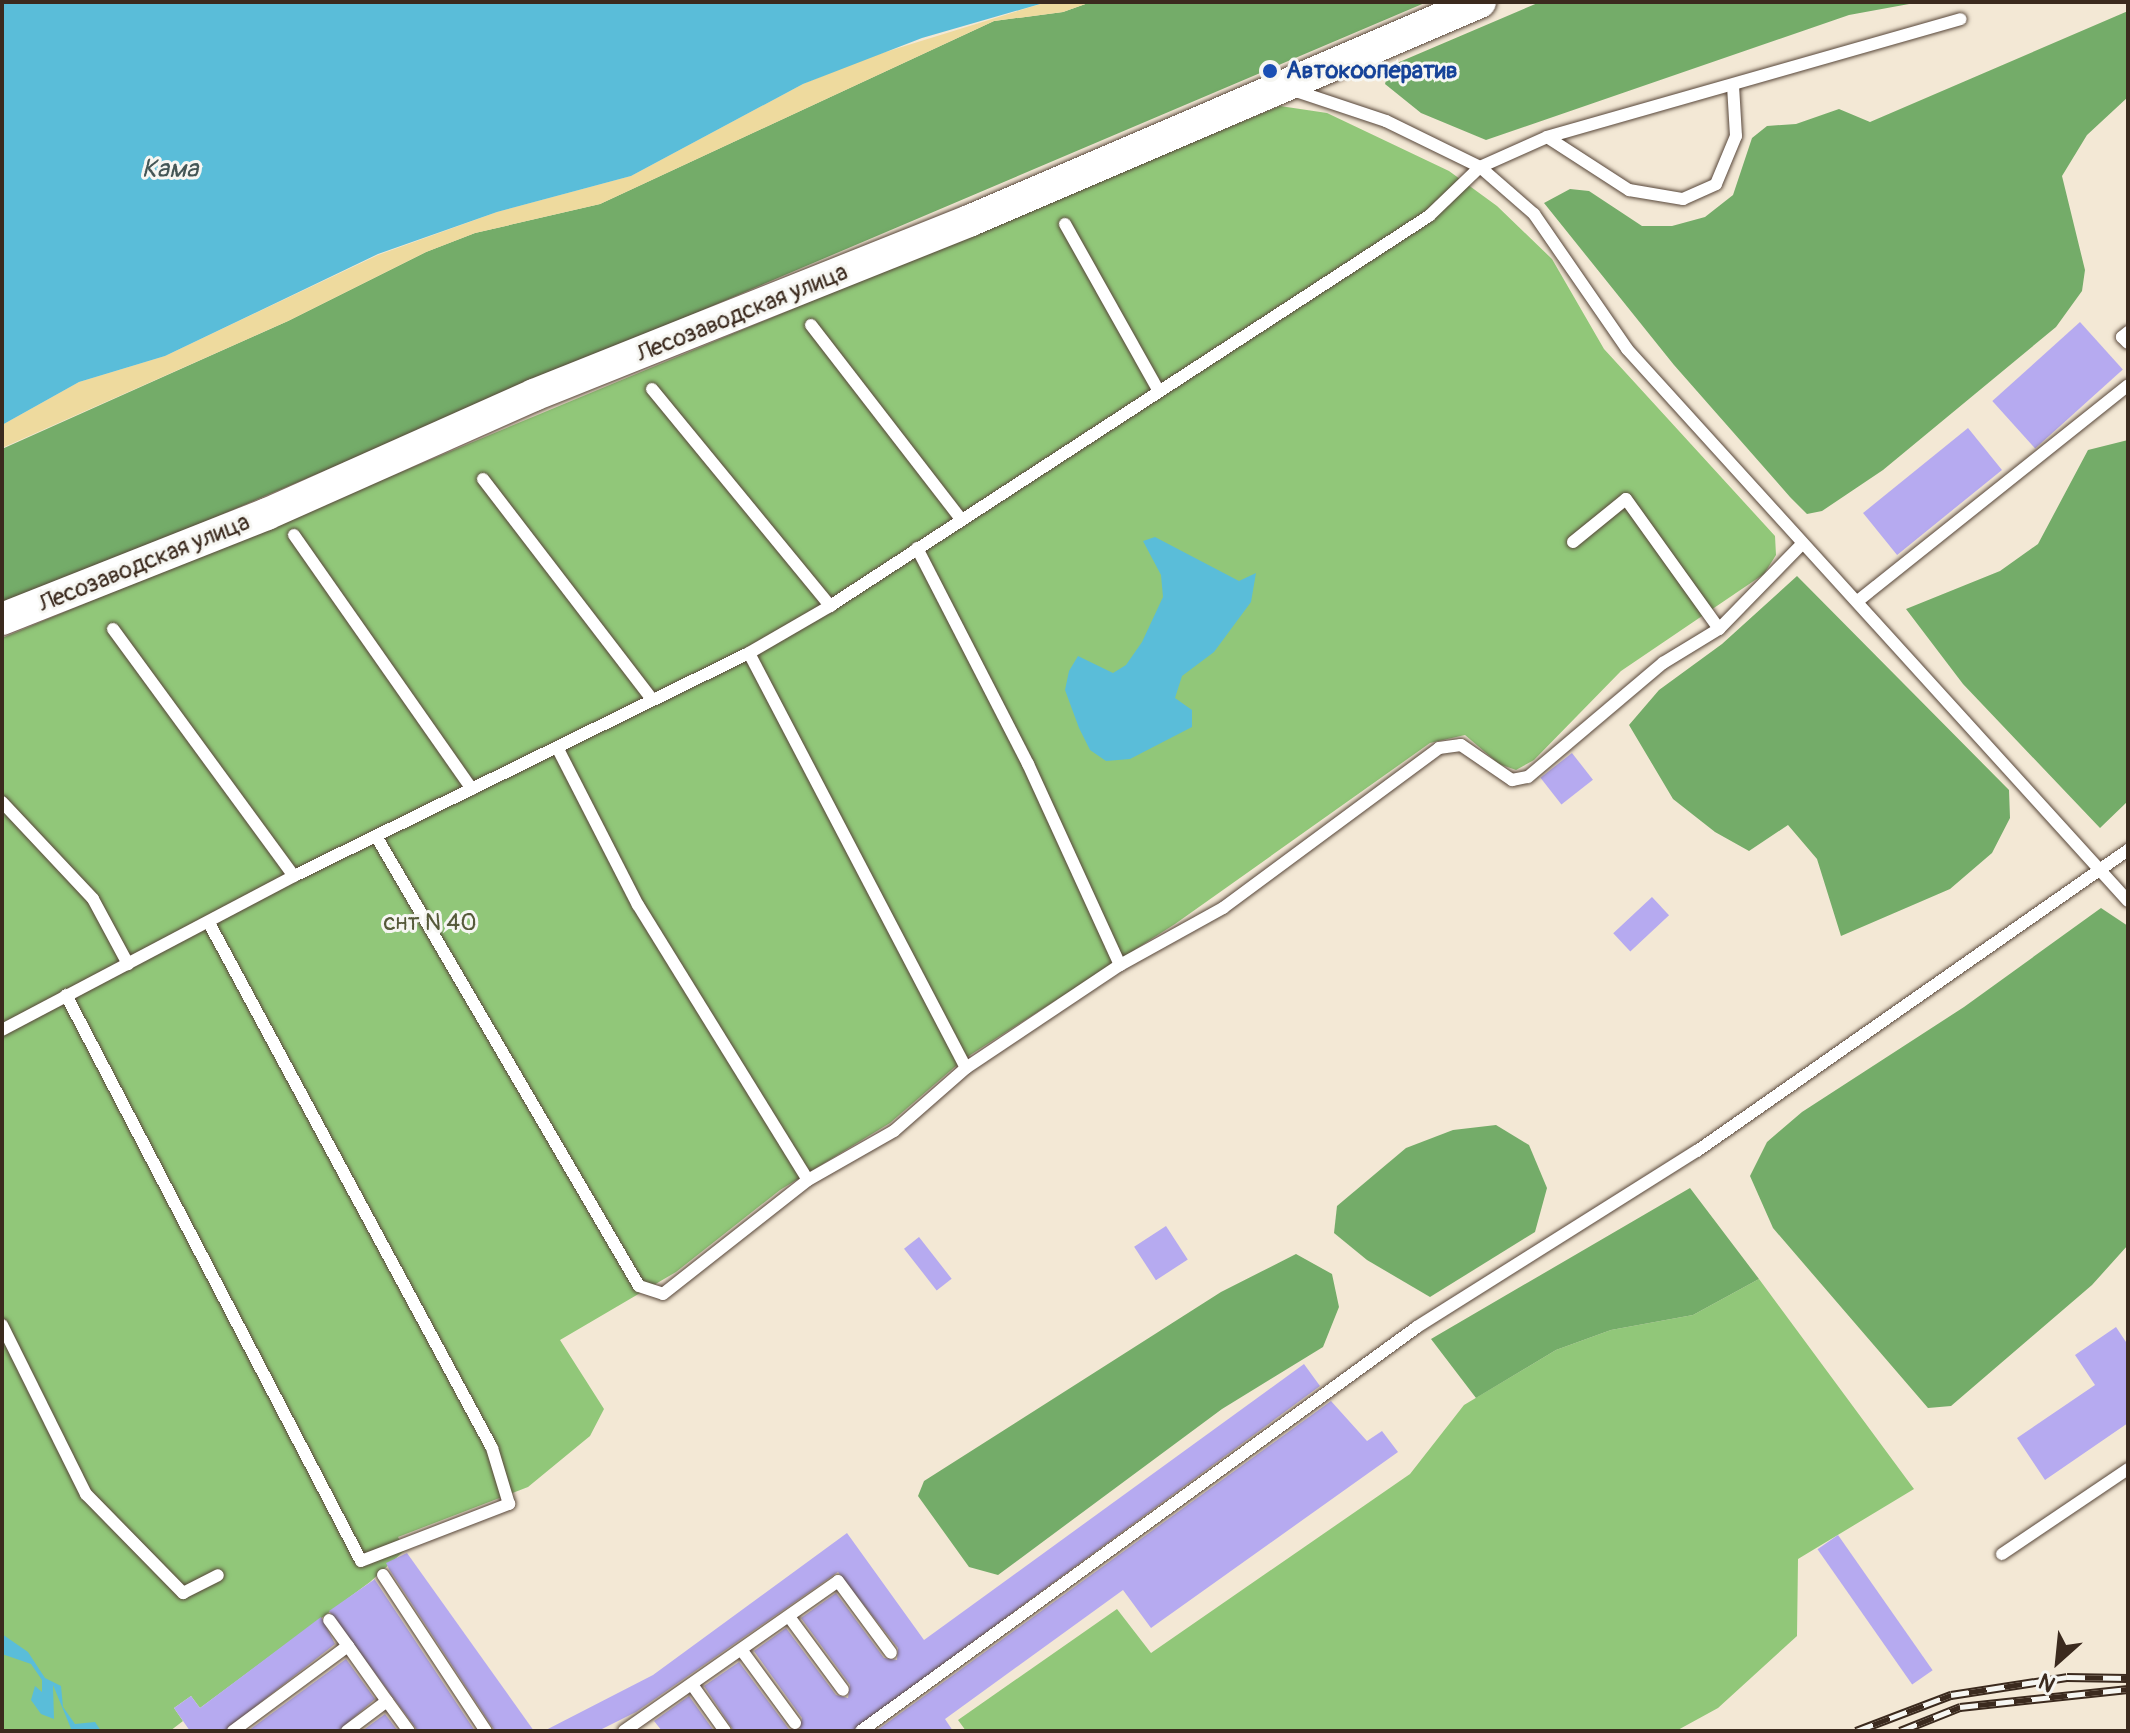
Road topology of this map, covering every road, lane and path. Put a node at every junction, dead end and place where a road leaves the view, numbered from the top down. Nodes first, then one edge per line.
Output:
1 (1480, 2) edge
2 (1960, 19) dead end
3 (1283, 86) junction
4 (1733, 86) junction
5 (1547, 137) junction
6 (1480, 167) junction
7 (1065, 224) dead end
8 (811, 325) dead end
9 (2128, 332) edge
10 (2128, 343) edge
11 (2128, 385) edge
12 (652, 389) dead end
13 (1158, 390) junction
14 (483, 479) dead end
15 (960, 518) junction
16 (294, 535) dead end
17 (1573, 542) dead end
18 (1802, 544) junction
19 (917, 548) junction
20 (1859, 600) junction
21 (830, 606) junction
22 (2, 619) edge
23 (113, 629) dead end
24 (1719, 629) junction
25 (749, 653) junction
26 (651, 698) junction
27 (558, 749) junction
28 (472, 789) junction
29 (2, 802) edge
30 (376, 836) junction
31 (2128, 850) edge
32 (2103, 869) junction
33 (294, 876) junction
34 (2128, 901) edge
35 (209, 923) junction
36 (128, 964) junction
37 (1120, 965) junction
38 (66, 995) junction
39 (2, 1030) edge
40 (966, 1068) junction
41 (808, 1180) junction
42 (2, 1325) edge
43 (2128, 1469) edge
44 (2002, 1554) dead end
45 (218, 1575) dead end
46 (383, 1575) dead end
47 (790, 1618) junction
48 (329, 1620) dead end
49 (348, 1646) junction
50 (743, 1652) junction
51 (891, 1653) dead end
52 (693, 1686) junction
53 (843, 1690) dead end
54 (387, 1701) junction
55 (644, 1720) junction
56 (795, 1723) dead end
57 (233, 1731) edge
58 (347, 1731) edge
59 (409, 1731) edge
60 (486, 1731) edge
61 (624, 1731) edge
62 (652, 1731) edge
63 (725, 1731) edge
64 (861, 1731) edge

1 - 3 street, Лесозаводская улица
2 - 4 lane
3 - 6 lane
3 - 22 street, Лесозаводская улица
4 - 5 lane
4 - 5 lane
5 - 6 lane
6 - 13 lane
6 - 18 lane
7 - 13 lane
8 - 15 lane
9 - 10 lane
11 - 20 lane
12 - 21 lane
13 - 15 lane
14 - 26 lane
15 - 19 lane
16 - 28 lane
17 - 24 lane
18 - 20 lane
18 - 24 lane
19 - 21 lane
19 - 37 lane
20 - 32 lane
21 - 25 lane
23 - 33 lane
24 - 37 lane
25 - 26 lane
25 - 40 lane
26 - 27 lane
27 - 28 lane
27 - 41 lane
28 - 30 lane
29 - 36 lane
30 - 33 lane
30 - 41 lane
31 - 32 lane
32 - 34 lane
32 - 64 lane
33 - 35 lane
35 - 36 lane
35 - 38 lane
36 - 38 lane
37 - 40 lane
38 - 39 lane
40 - 41 lane
42 - 45 lane
43 - 44 lane
46 - 60 lane
47 - 50 lane
47 - 51 lane
47 - 53 lane
48 - 49 lane
49 - 54 lane
49 - 57 lane
50 - 52 lane
50 - 56 lane
52 - 55 lane
52 - 63 lane
54 - 58 lane
54 - 59 lane
55 - 61 lane
55 - 62 lane

